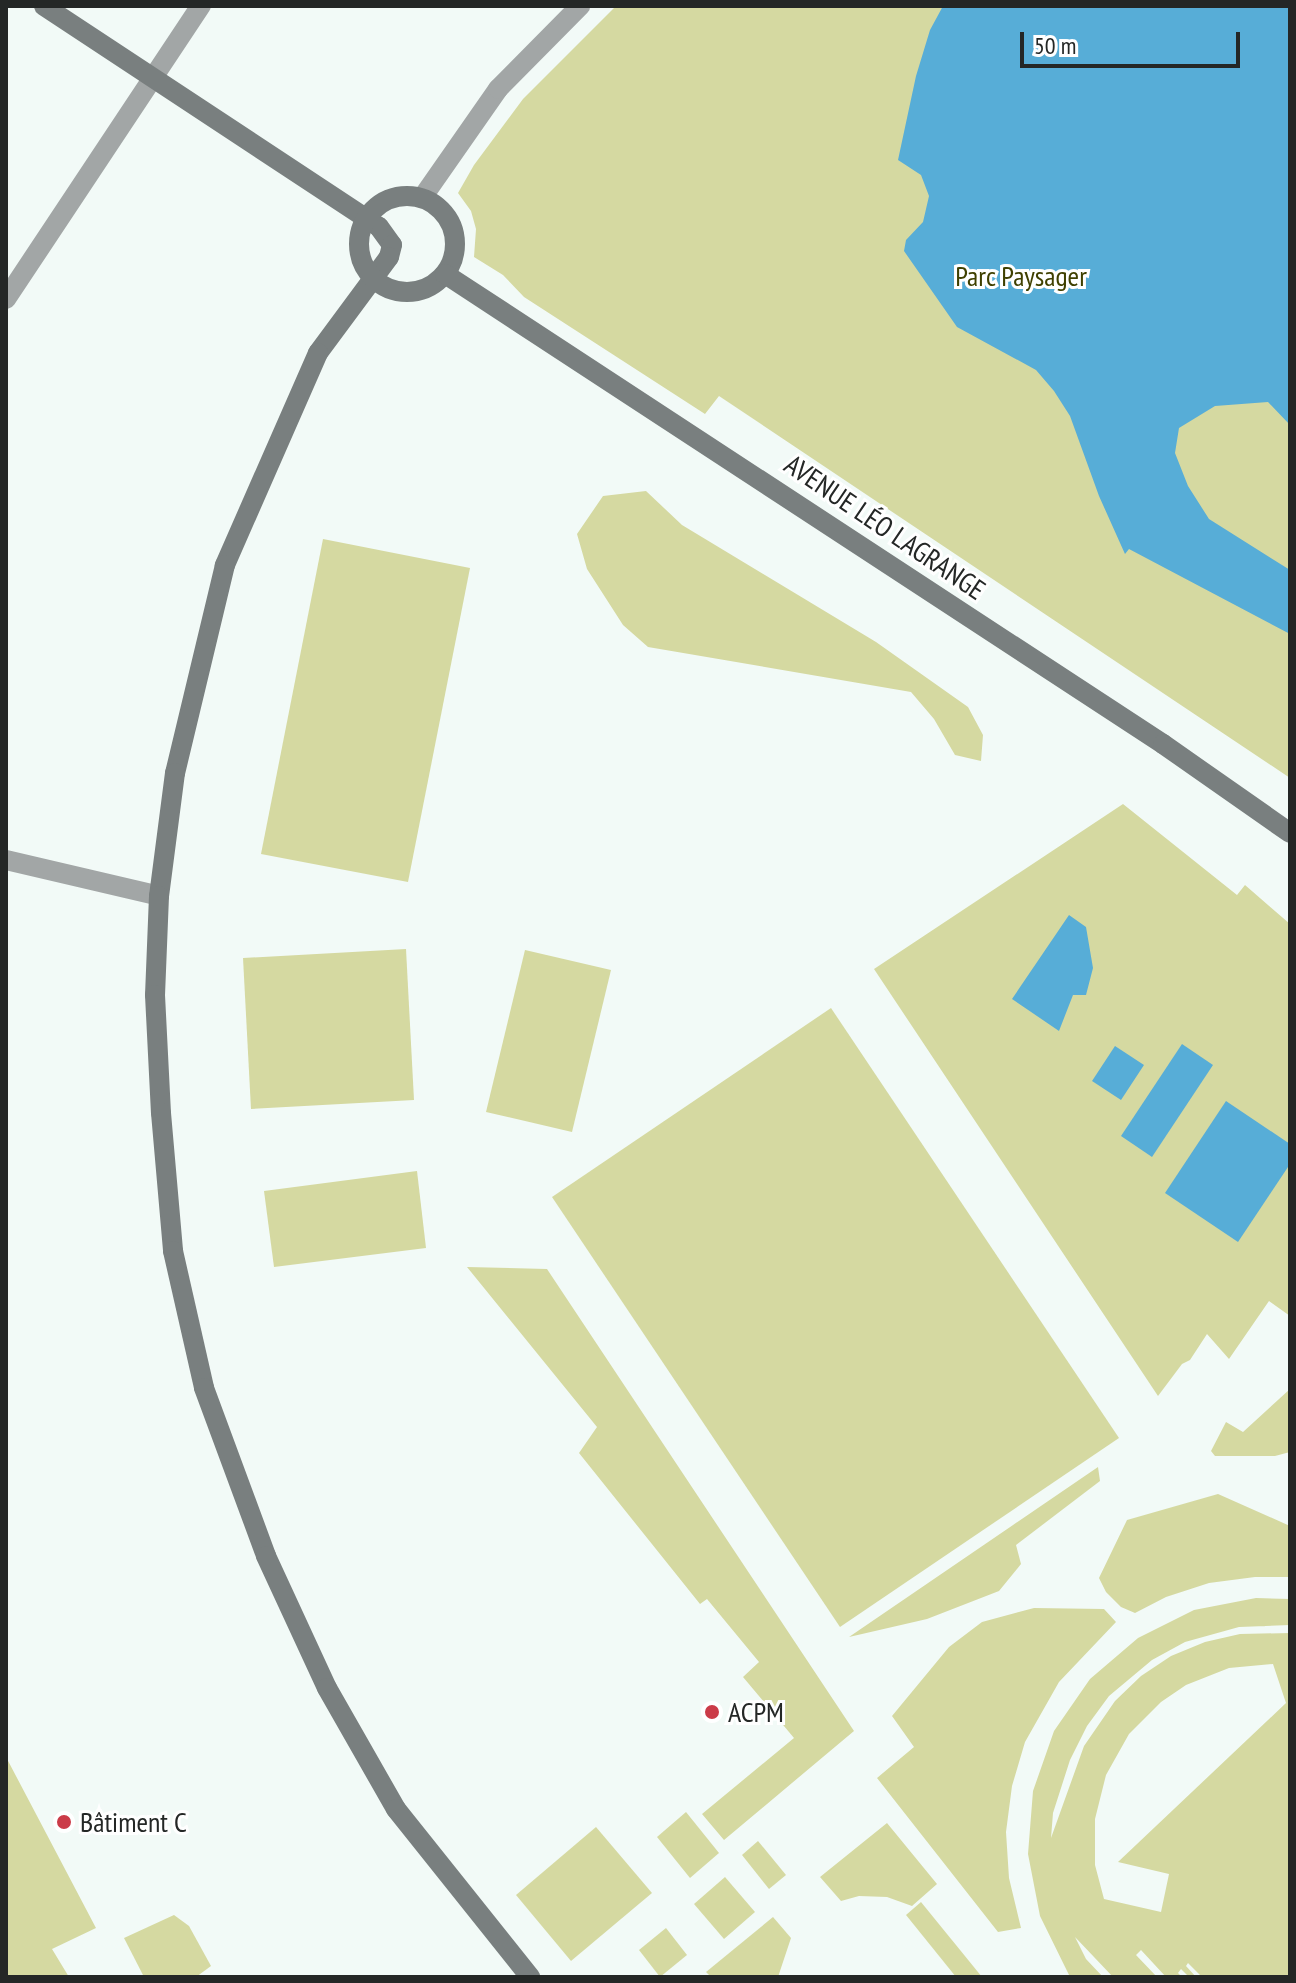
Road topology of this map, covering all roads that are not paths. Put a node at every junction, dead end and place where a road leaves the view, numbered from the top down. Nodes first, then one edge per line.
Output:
1 (44, 6) edge
2 (201, 6) edge
3 (580, 6) edge
4 (153, 78) junction
5 (422, 198) junction
6 (366, 218) junction
7 (445, 274) junction
8 (372, 278) junction
9 (6, 299) edge
10 (1290, 833) edge
11 (6, 860) edge
12 (159, 896) junction
13 (530, 1977) edge

1 - 4 street
2 - 4 street
3 - 5 street
4 - 6 street
4 - 9 street
5 - 6 street
5 - 7 street
6 - 8 street
6 - 8 street
7 - 8 street
7 - 10 street, AVENUE LÉO LAGRANGE
8 - 12 street
11 - 12 street
12 - 13 street

